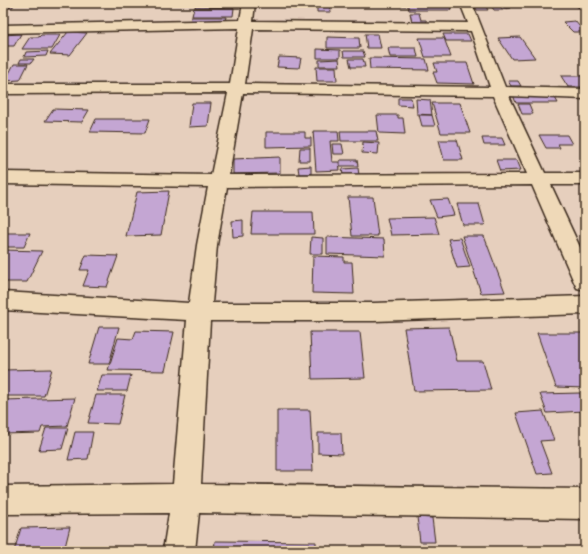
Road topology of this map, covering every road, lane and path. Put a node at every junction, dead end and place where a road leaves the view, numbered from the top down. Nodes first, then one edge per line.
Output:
1 (249, 3) edge
2 (466, 3) edge
3 (245, 26) junction
4 (476, 27) junction
5 (3, 29) edge
6 (235, 88) junction
7 (3, 89) edge
8 (499, 91) junction
9 (585, 94) edge
10 (3, 178) edge
11 (585, 179) edge
12 (539, 180) junction
13 (219, 181) junction
14 (585, 282) edge
15 (3, 301) edge
16 (585, 305) edge
17 (199, 312) junction
18 (186, 498) junction
19 (3, 500) edge
20 (585, 504) edge
21 (179, 551) edge

1 - 3 street
2 - 4 street
3 - 4 street
3 - 5 street
3 - 6 street
4 - 8 street
6 - 7 street
6 - 8 street
6 - 13 street
8 - 9 street
8 - 12 street
10 - 13 street
11 - 12 street
12 - 13 street
12 - 14 street
13 - 17 street
15 - 17 street
16 - 17 street
17 - 18 street
18 - 19 street
18 - 20 street
18 - 21 street

